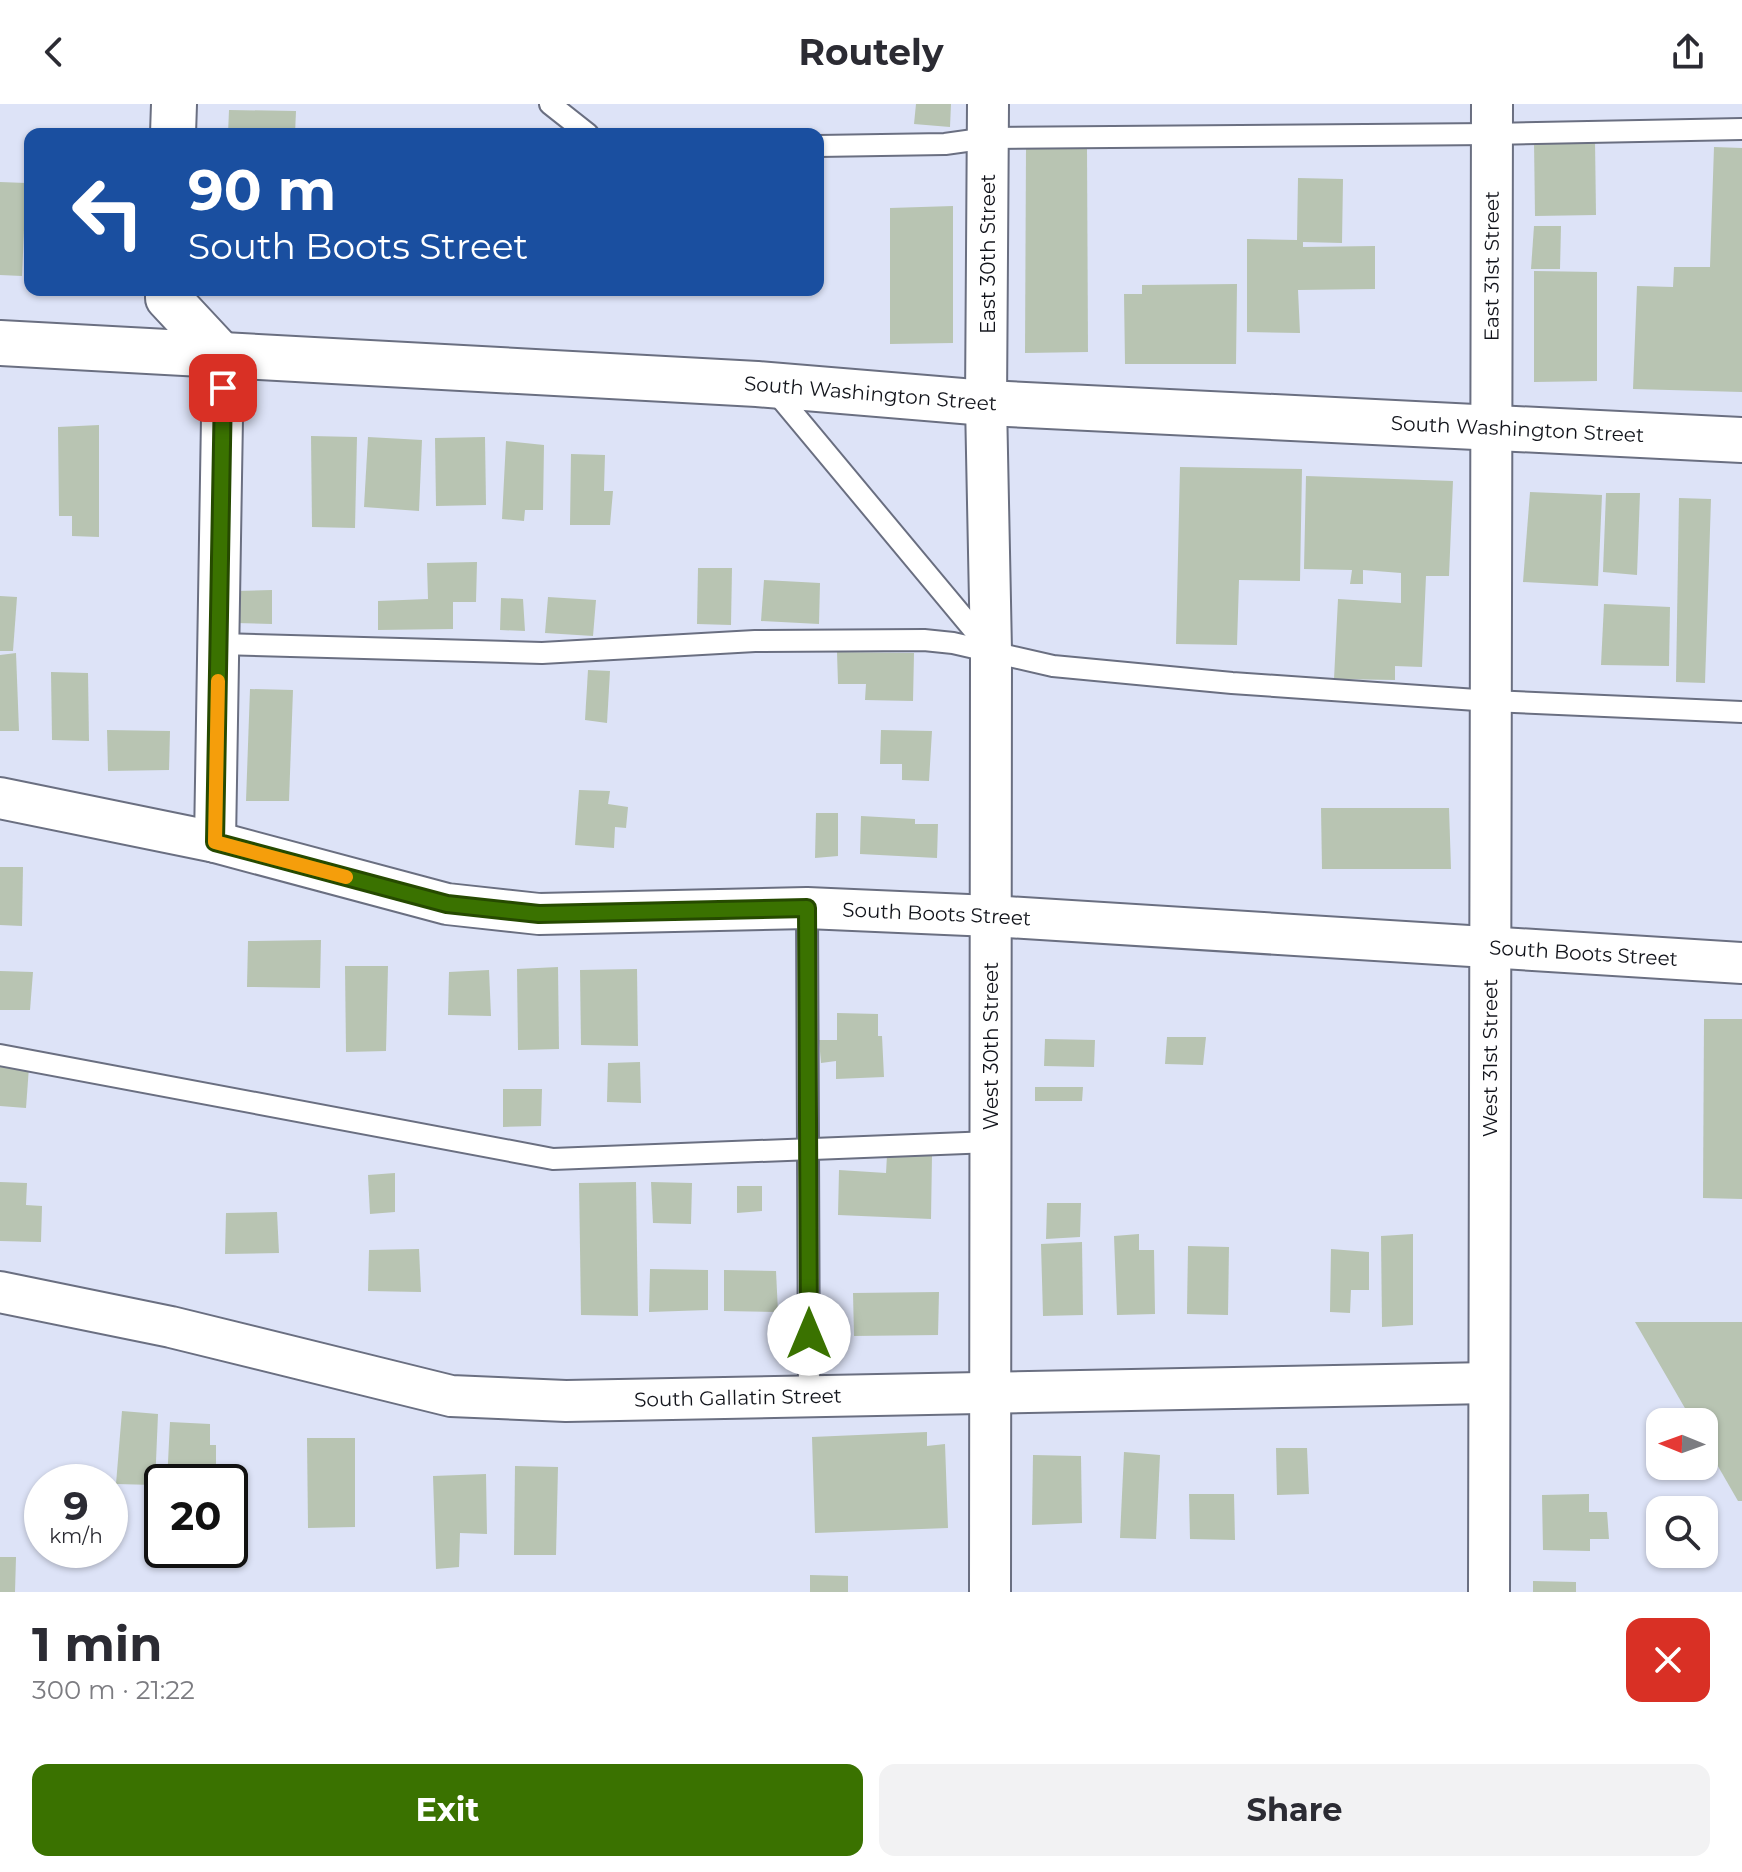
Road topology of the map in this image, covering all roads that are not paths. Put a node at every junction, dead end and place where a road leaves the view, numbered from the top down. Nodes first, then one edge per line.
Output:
1 (174, 104) edge
2 (550, 104) edge
3 (1492, 119) edge
4 (988, 121) edge
5 (173, 128) edge
6 (580, 128) edge
7 (1742, 129) edge
8 (824, 146) edge
9 (166, 296) edge
10 (170, 296) edge
11 (0, 343) edge
12 (100, 350) junction
13 (223, 357) junction
14 (770, 386) junction
15 (986, 403) junction
16 (1492, 428) junction
17 (1742, 440) edge
18 (219, 644) junction
19 (991, 651) junction
20 (1491, 701) junction
21 (1742, 712) edge
22 (0, 798) edge
23 (215, 842) junction
24 (807, 908) junction
25 (991, 916) junction
26 (1491, 947) junction
27 (1742, 963) edge
28 (0, 1055) edge
29 (991, 1142) junction
30 (808, 1149) junction
31 (0, 1292) edge
32 (1489, 1383) junction
33 (990, 1391) junction
34 (809, 1395) junction
35 (990, 1592) edge
36 (1489, 1592) edge

1 - 5 main road
2 - 6 lane
3 - 4 lane
3 - 7 lane
3 - 16 street, East 31st Street
4 - 8 lane
4 - 15 street, East 30th Street
9 - 12 main road
10 - 13 main road
11 - 12 main road, South Washington Street
12 - 13 main road, South Washington Street
13 - 14 main road, South Washington Street
13 - 18 street
14 - 15 main road, South Washington Street
14 - 19 lane
15 - 16 main road, South Washington Street
15 - 19 street, West 30th Street
16 - 17 main road, South Washington Street
16 - 20 street, West 31st Street
18 - 19 lane
18 - 23 street
19 - 20 lane
19 - 25 street, West 30th Street
20 - 21 lane
20 - 26 street, West 31st Street
22 - 23 street, South Boots Street
23 - 24 street, South Boots Street
24 - 25 street, South Boots Street
24 - 30 lane
25 - 26 street, South Boots Street
25 - 29 street, West 30th Street
26 - 27 street, South Boots Street
26 - 32 street, West 31st Street
28 - 30 lane
29 - 30 lane
29 - 33 street, West 30th Street
30 - 34 lane
31 - 34 street, South Gallatin Street
32 - 33 street, South Gallatin Street
32 - 36 street, West 31st Street
33 - 34 street, South Gallatin Street
33 - 35 street, West 30th Street

